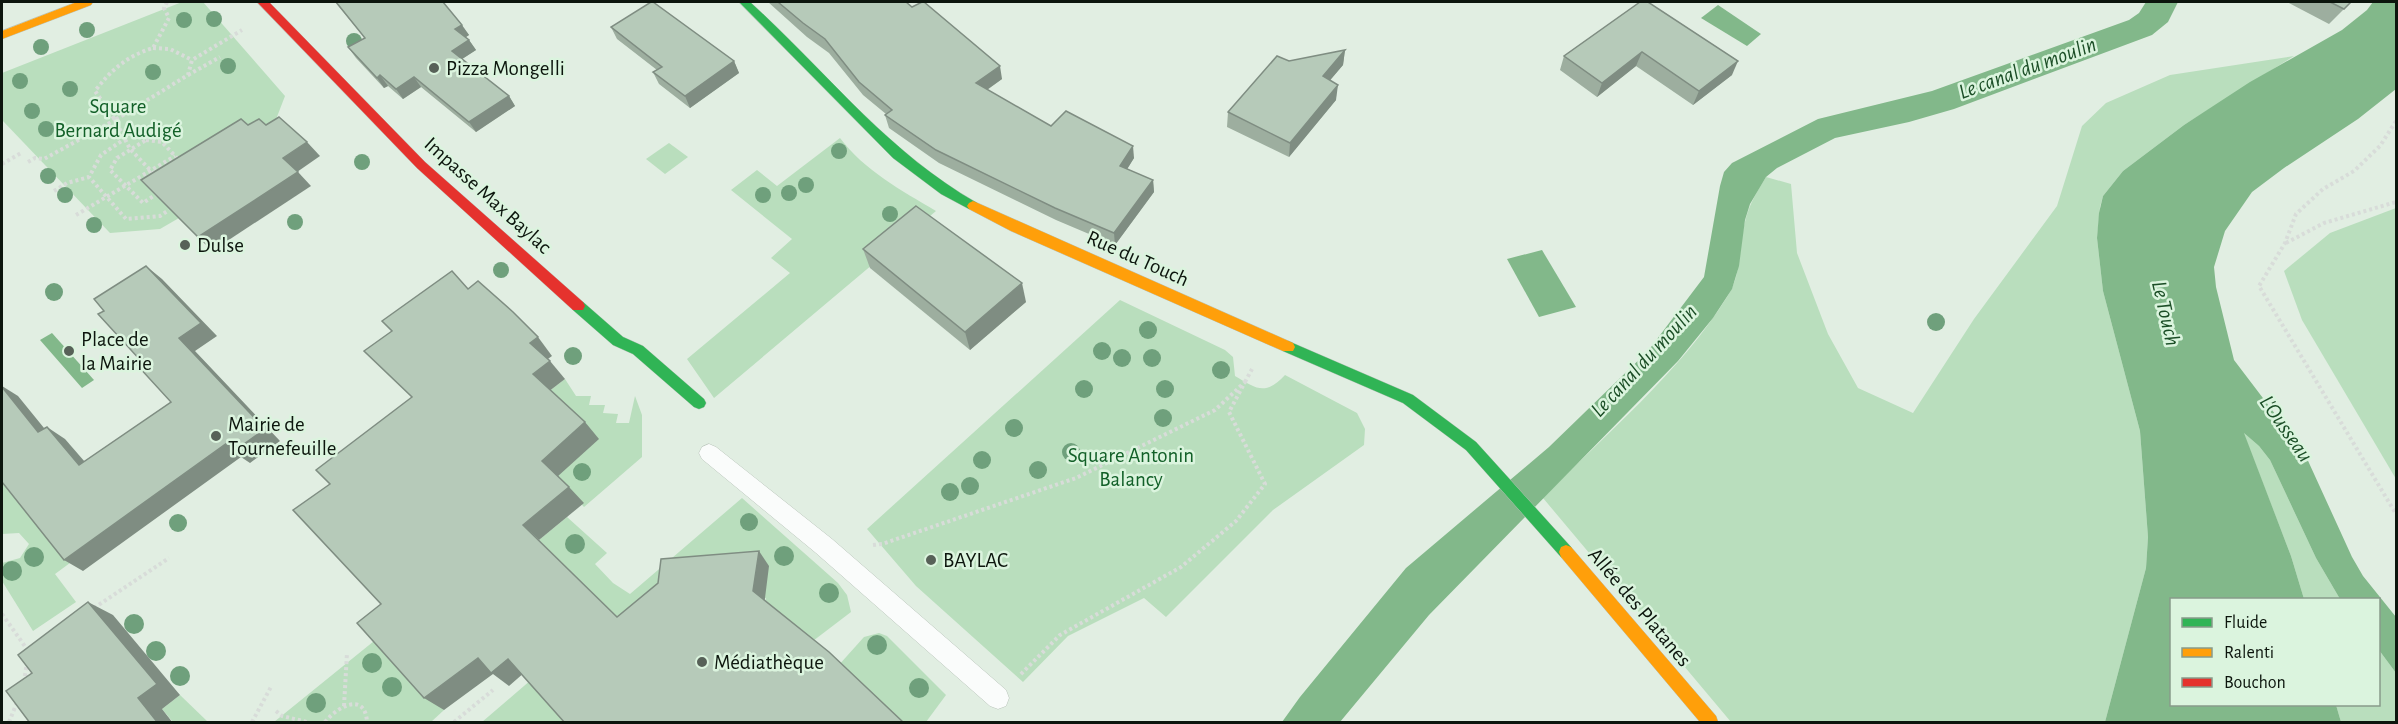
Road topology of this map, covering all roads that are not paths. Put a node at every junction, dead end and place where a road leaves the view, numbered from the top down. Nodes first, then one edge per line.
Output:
1 (87, 2) edge
2 (263, 2) edge
3 (744, 2) edge
4 (2, 35) edge
5 (699, 403) dead end
6 (709, 453) dead end
7 (1537, 518) joint
8 (998, 698) road end
9 (1710, 723) edge

1 - 4 street
2 - 5 street, Impasse Max Baylac
3 - 7 street, Rue du Touch
6 - 8 lane
7 - 9 street, Allée des Platanes

